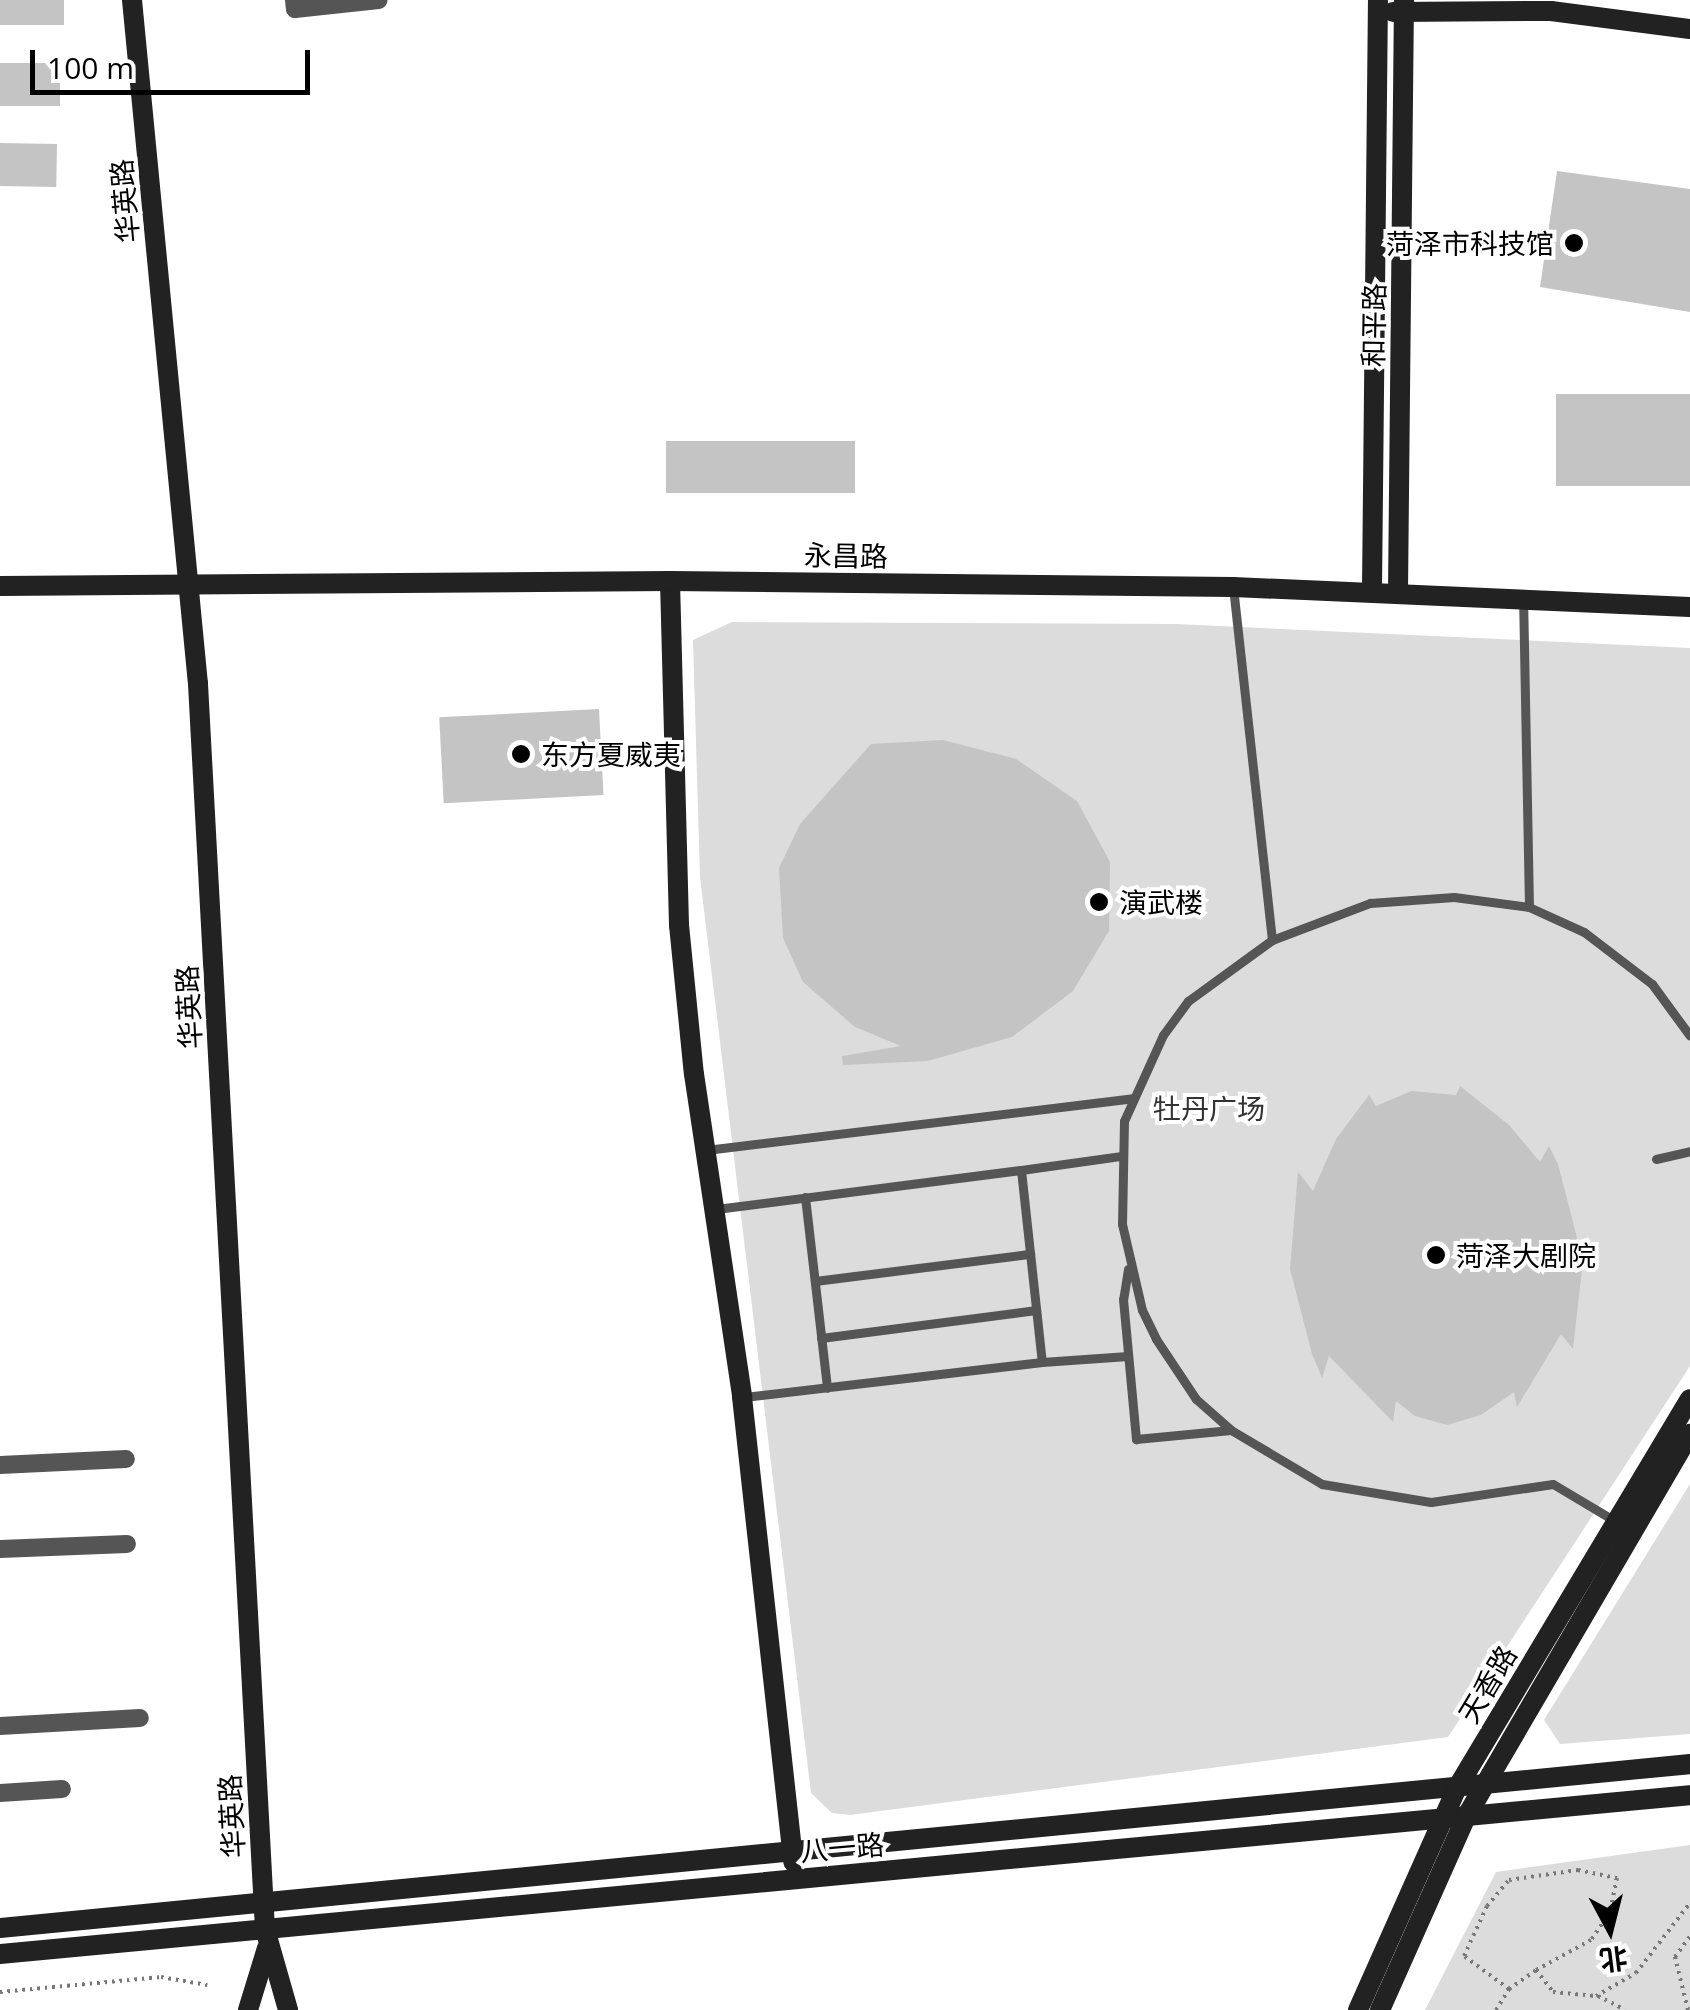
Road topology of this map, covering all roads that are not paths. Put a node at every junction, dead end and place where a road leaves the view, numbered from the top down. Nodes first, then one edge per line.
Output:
1 (132, 0) edge
2 (294, 0) edge
3 (379, 0) edge
4 (1378, 6) edge
5 (1404, 6) edge
6 (1690, 30) edge
7 (670, 581) junction
8 (0, 586) edge
9 (188, 586) junction
10 (1233, 587) junction
11 (1372, 590) junction
12 (1398, 591) junction
13 (1523, 596) junction
14 (1690, 607) edge
15 (1529, 907) junction
16 (1272, 940) junction
17 (1690, 1036) edge
18 (1133, 1098) junction
19 (706, 1150) junction
20 (1690, 1151) edge
21 (1120, 1156) junction
22 (1656, 1159) dead end
23 (1021, 1170) junction
24 (805, 1198) junction
25 (715, 1209) junction
26 (1030, 1254) junction
27 (1129, 1264) junction
28 (815, 1282) junction
29 (1036, 1310) junction
30 (822, 1338) junction
31 (1128, 1356) junction
32 (1042, 1362) junction
33 (827, 1388) junction
34 (742, 1398) junction
35 (1690, 1399) edge
36 (1231, 1430) junction
37 (1690, 1434) edge
38 (126, 1459) dead end
39 (0, 1465) edge
40 (1623, 1526) junction
41 (127, 1544) dead end
42 (0, 1549) edge
43 (140, 1718) dead end
44 (0, 1726) edge
45 (1690, 1764) edge
46 (1457, 1788) junction
47 (62, 1789) dead end
48 (0, 1793) edge
49 (1690, 1795) edge
50 (1466, 1817) junction
51 (1443, 1820) junction
52 (795, 1879) junction
53 (0, 1928) edge
54 (266, 1939) junction
55 (0, 1954) edge
56 (248, 2010) edge
57 (288, 2010) edge
58 (1358, 2010) edge
59 (1380, 2010) edge

1 - 9 main road, 华英路
2 - 3 street
4 - 5 main road
4 - 11 main road, 和平路
5 - 6 main road
5 - 12 main road, 和平路
7 - 9 main road, 永昌路
7 - 10 main road, 永昌路
7 - 19 main road
8 - 9 main road, 永昌路
9 - 54 main road, 华英路
10 - 11 main road, 永昌路
10 - 16 lane
11 - 12 main road, 永昌路
12 - 13 main road, 永昌路
13 - 14 main road, 永昌路
13 - 15 lane
15 - 16 lane
15 - 17 lane
16 - 18 lane
18 - 19 lane
18 - 21 lane
19 - 25 main road
20 - 22 lane
21 - 23 lane
21 - 27 lane
23 - 24 lane
23 - 26 lane
24 - 25 lane
24 - 28 lane
25 - 34 main road
26 - 28 lane
26 - 29 lane
27 - 31 lane
27 - 36 lane
28 - 30 lane
29 - 30 lane
29 - 32 lane
30 - 33 lane
31 - 32 lane
31 - 36 lane
32 - 33 lane
33 - 34 lane
34 - 52 main road
35 - 40 main road, 天香路
36 - 40 lane
37 - 40 main road, 天香路
38 - 39 street
40 - 46 main road, 天香路
40 - 50 main road, 天香路
41 - 42 street
43 - 44 street
45 - 46 main road
46 - 51 main road, 天香路
46 - 53 main road
47 - 48 street
49 - 50 main road, 八一路
50 - 51 main road, 八一路
50 - 59 main road, 天香路
51 - 52 main road, 八一路
51 - 58 main road, 天香路
52 - 54 main road, 八一路
54 - 55 main road, 八一路
54 - 56 main road
54 - 57 main road, 华英路

